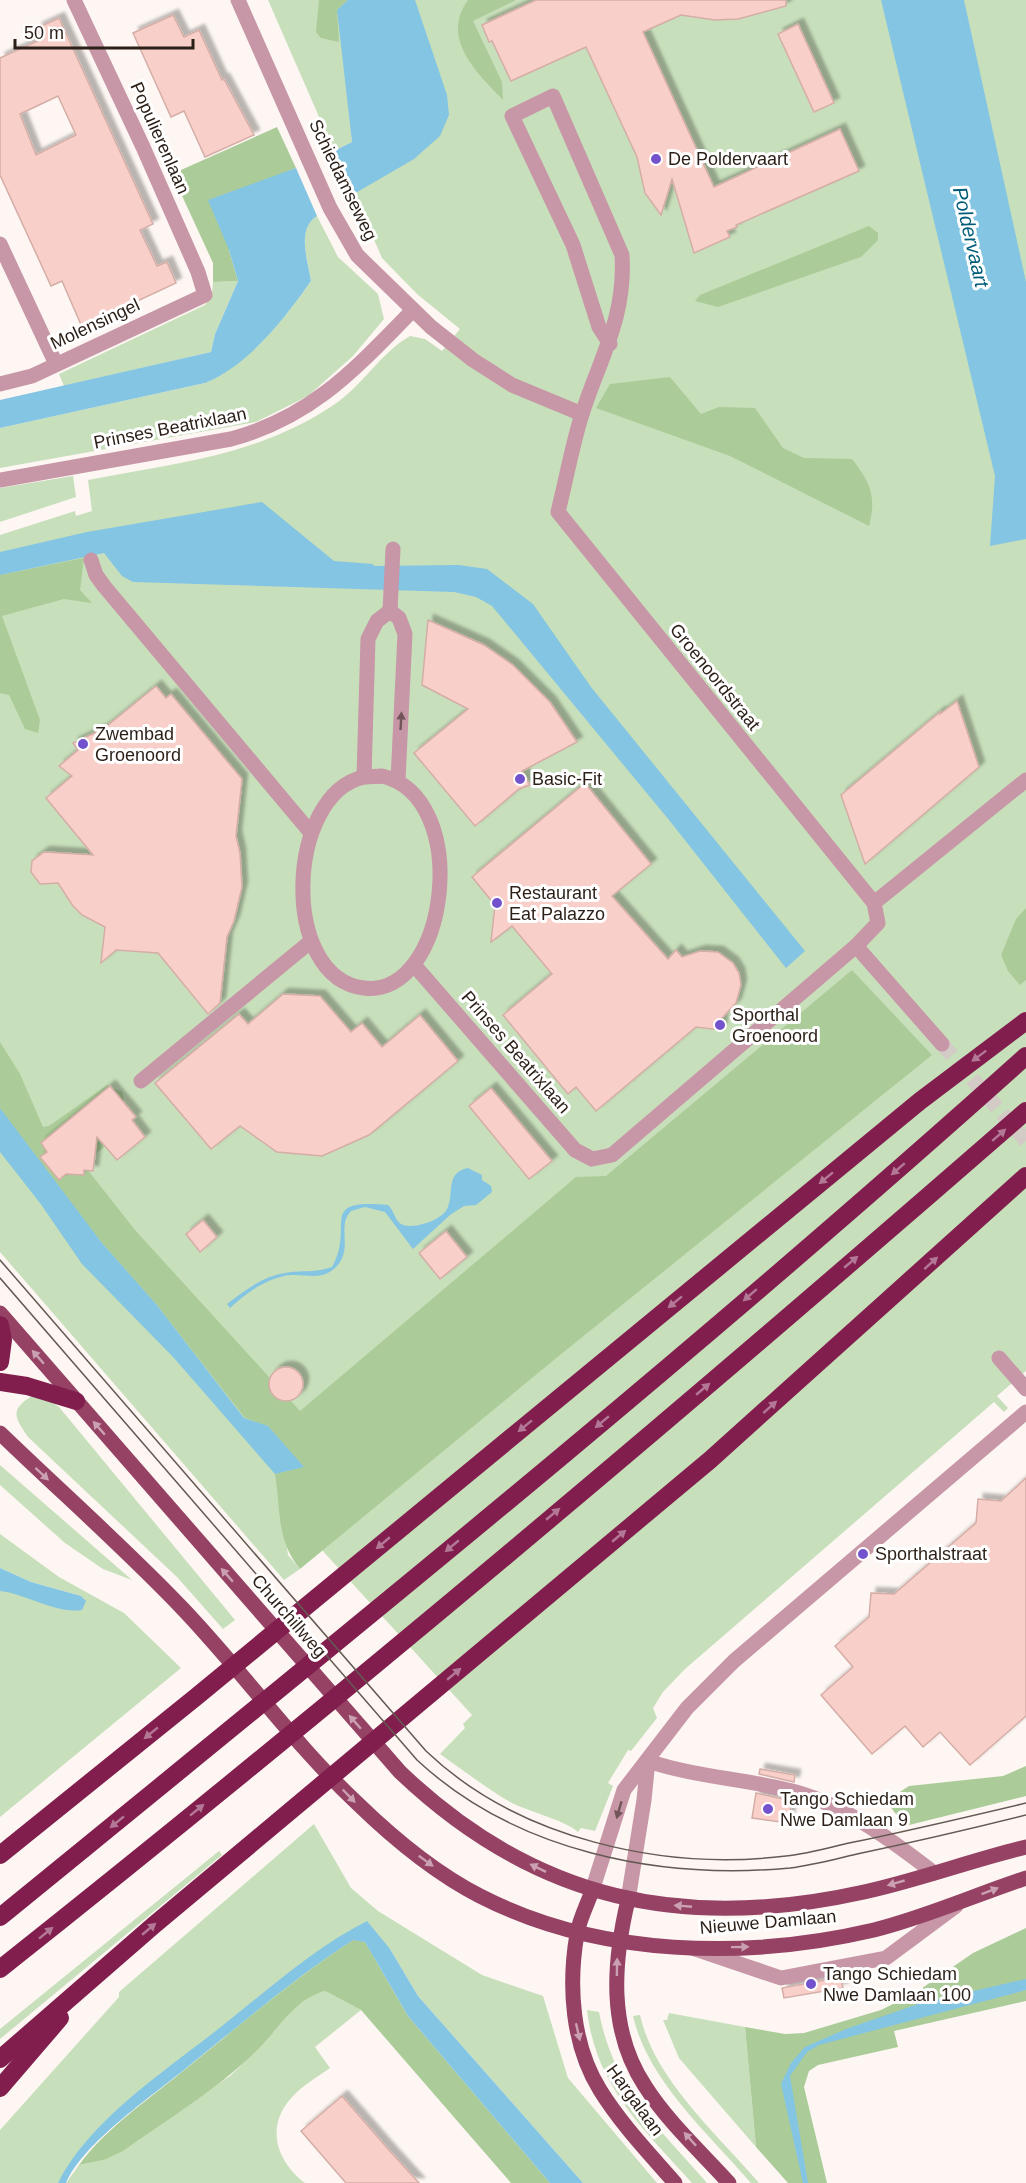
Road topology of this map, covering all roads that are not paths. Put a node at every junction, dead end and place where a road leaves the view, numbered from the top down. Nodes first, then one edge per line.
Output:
1 (74, 0) edge
2 (238, 0) edge
3 (0, 244) edge
4 (205, 295) joint
5 (412, 310) junction
6 (610, 344) junction
7 (56, 364) junction
8 (0, 384) edge
9 (582, 414) junction
10 (0, 480) edge
11 (393, 549) dead end
12 (91, 560) dead end
13 (390, 606) junction
14 (364, 777) junction
15 (398, 780) junction
16 (1026, 780) edge
17 (311, 833) junction
18 (874, 903) junction
19 (310, 942) junction
20 (856, 946) junction
21 (415, 966) junction
22 (1026, 1021) edge
23 (942, 1044) tunnel mouth
24 (1026, 1056) edge
25 (141, 1081) dead end
26 (1026, 1112) edge
27 (1026, 1176) edge
28 (0, 1313) edge
29 (0, 1325) edge
30 (999, 1358) dead end
31 (0, 1362) edge
32 (0, 1382) edge
33 (1026, 1389) edge
34 (76, 1401) junction
35 (1026, 1412) edge
36 (0, 1433) edge
37 (648, 1761) junction
38 (1026, 1847) edge
39 (0, 1855) edge
40 (934, 1873) junction
41 (1026, 1878) edge
42 (592, 1891) junction
43 (628, 1900) junction
44 (958, 1904) junction
45 (0, 1917) edge
46 (577, 1932) junction
47 (618, 1940) junction
48 (692, 1948) junction
49 (104, 1967) junction
50 (0, 1969) edge
51 (0, 2059) edge
52 (0, 2088) edge
53 (675, 2183) edge
54 (729, 2183) edge

1 - 4 street, Populierenlaan
2 - 5 street, Schiedamseweg
3 - 7 street
4 - 7 street, Molensingel
5 - 9 street, Schiedamseweg
5 - 10 street, Prinses Beatrixlaan
6 - 6 street
6 - 9 street
7 - 8 street, Molensingel
9 - 18 street, Groenoordstraat
11 - 13 street
12 - 17 street
13 - 14 street
15 -> 13 street
14 - 15 street
14 - 17 street
15 - 21 street
16 - 18 street
17 - 19 street
18 - 20 street
19 - 21 street
19 - 25 street
20 - 21 street, Prinses Beatrixlaan
20 - 23 street
22 -> 39 highway
24 -> 45 highway
50 -> 26 highway
49 -> 27 highway
34 -> 28 main road, Churchillweg
29 - 31 highway
30 - 33 street
32 - 34 highway
42 -> 34 main road, Churchillweg
35 - 37 street
36 -> 46 main road
37 - 40 street
37 -> 42 street
37 - 43 street
38 - 40 main road, Nieuwe Damlaan
40 -> 43 main road, Nieuwe Damlaan
44 -> 41 main road, Nieuwe Damlaan
42 - 43 main road, Nieuwe Damlaan
42 - 46 main road, Hargalaan
43 - 47 main road, Hargalaan
48 -> 44 main road, Nieuwe Damlaan
44 - 48 street
46 - 47 main road, Nieuwe Damlaan
46 -> 53 main road, Hargalaan
47 - 48 main road, Nieuwe Damlaan
54 -> 47 main road, Hargalaan
49 - 51 highway
49 - 52 highway

